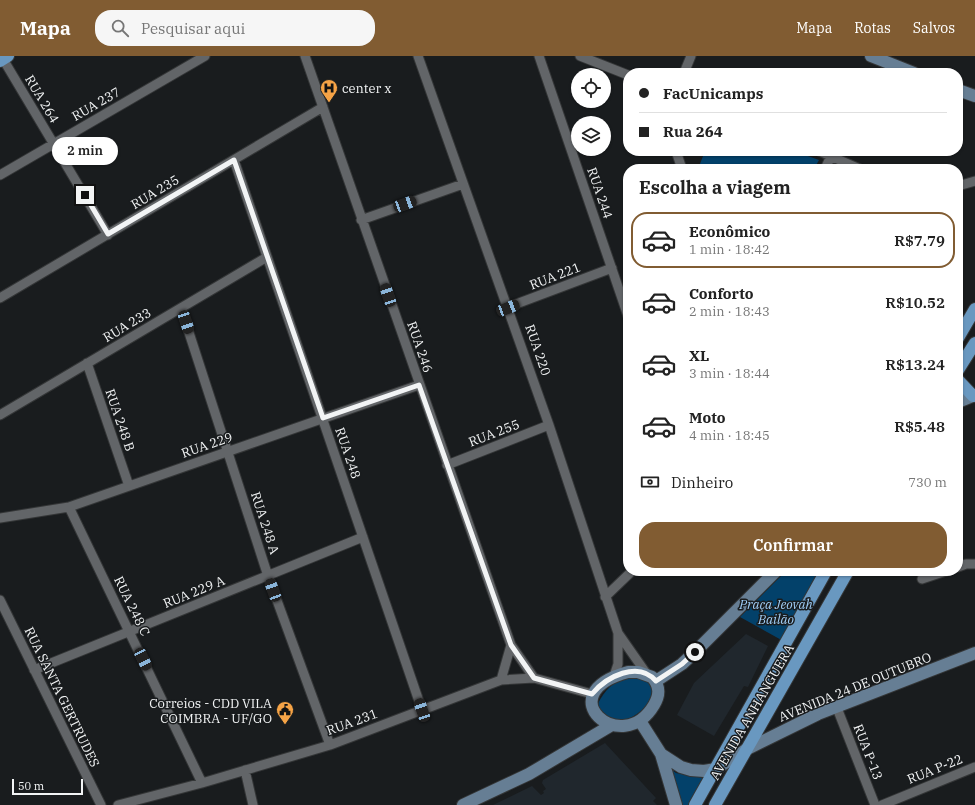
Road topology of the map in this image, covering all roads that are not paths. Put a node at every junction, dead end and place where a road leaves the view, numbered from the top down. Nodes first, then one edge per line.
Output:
1 (205, 56) edge
2 (305, 56) edge
3 (418, 56) edge
4 (539, 56) edge
5 (580, 56) edge
6 (691, 56) edge
7 (872, 56) edge
8 (4, 58) edge
9 (686, 68) edge
10 (902, 68) edge
11 (623, 73) edge
12 (963, 92) edge
13 (975, 96) edge
14 (323, 107) junction
15 (54, 143) junction
16 (831, 156) joint
17 (234, 160) junction
18 (827, 164) edge
19 (849, 164) edge
20 (0, 175) edge
21 (975, 181) edge
22 (463, 184) junction
23 (963, 185) edge
24 (361, 220) junction
25 (108, 234) junction
26 (267, 257) junction
27 (612, 268) junction
28 (0, 298) edge
29 (623, 301) edge
30 (181, 308) junction
31 (508, 308) junction
32 (975, 309) edge
33 (963, 329) edge
34 (975, 343) edge
35 (963, 362) edge
36 (87, 363) junction
37 (419, 385) junction
38 (963, 386) edge
39 (974, 398) edge
40 (963, 401) edge
41 (0, 415) edge
42 (323, 418) junction
43 (549, 425) junction
44 (228, 452) junction
45 (447, 465) junction
46 (129, 486) junction
47 (69, 506) junction
48 (0, 518) edge
49 (364, 537) junction
50 (975, 564) edge
51 (963, 565) edge
52 (268, 576) junction
53 (627, 576) edge
54 (771, 576) edge
55 (823, 576) edge
56 (845, 576) edge
57 (931, 576) edge
58 (922, 579) dead end
59 (605, 597) junction
60 (0, 600) edge
61 (129, 632) junction
62 (618, 633) junction
63 (511, 645) junction
64 (975, 653) edge
65 (34, 670) junction
66 (646, 673) junction
67 (614, 676) junction
68 (534, 678) junction
69 (501, 680) junction
70 (656, 681) junction
71 (592, 694) junction
72 (837, 708) junction
73 (422, 710) junction
74 (640, 721) junction
75 (610, 726) junction
76 (330, 745) junction
77 (747, 749) junction
78 (661, 754) junction
79 (975, 767) edge
80 (716, 769) junction
81 (245, 770) junction
82 (202, 783) junction
83 (101, 805) edge
84 (118, 805) edge
85 (253, 805) edge
86 (463, 805) edge
87 (676, 805) edge
88 (695, 805) edge
89 (716, 805) edge
90 (875, 805) edge
91 (882, 805) edge

1 - 15 street, RUA 237
2 - 14 street, RUA 246
3 - 22 street, RUA 220
4 - 27 street, RUA 244
5 - 11 street
6 - 9 street
7 - 10 street
8 - 15 street, RUA 264
12 - 13 street
14 - 17 street, RUA 235
14 - 24 street, RUA 246
15 - 20 street, RUA 237
15 - 25 street, RUA 264
16 - 18 street
16 - 19 street
17 - 25 street, RUA 235
17 - 26 street, RUA 248
21 - 23 street
22 - 24 street
22 - 31 street, RUA 220
24 - 37 street, RUA 246
25 - 28 street, RUA 235
26 - 30 street, RUA 233
26 - 42 street, RUA 248
27 - 29 street, RUA 244
27 - 31 street, RUA 221
30 - 36 street, RUA 233
30 - 44 street, RUA 248 A
31 - 43 street, RUA 220
32 - 33 main road
34 - 35 main road
36 - 41 street, RUA 233
36 - 46 street, RUA 248 B
37 - 42 street, RUA 229
37 - 45 street, RUA 246
38 - 39 main road
39 - 40 street
42 - 44 street, RUA 229
42 - 49 street, RUA 248
43 - 45 street, RUA 255
43 - 59 street, RUA 220
44 - 46 street, RUA 229
44 - 52 street, RUA 248 A
45 - 63 street, RUA 246
46 - 47 street, RUA 229
47 - 48 street, RUA 229
47 - 61 street, RUA 248 C
49 - 52 street, RUA 229 A
49 - 73 street, RUA 248
50 - 51 street
52 - 61 street, RUA 229 A
52 - 76 street, RUA 248 A
53 - 59 street
54 - 70 street
55 - 80 main road, AVENIDA ANHANGUERA
56 - 77 main road, AVENIDA ANHANGUERA
57 - 58 street
59 - 62 street, RUA 220
60 - 65 street, RUA SANTA GERTRUDES
61 - 65 street, RUA 229 A
61 - 82 street, RUA 248 C
62 - 66 street, RUA 220
62 - 67 street, RUA 220
63 - 68 street, RUA 246
63 - 69 street
64 - 72 street, AVENIDA 24 DE OUTUBRO
65 - 83 street, RUA SANTA GERTRUDES
66 - 67 street
66 - 70 street
67 - 71 street
68 - 69 street, RUA 231
68 - 71 street, RUA 231
69 - 73 street, RUA 231
70 - 74 street
71 - 75 street
72 - 77 street, AVENIDA 24 DE OUTUBRO
72 - 90 street, RUA P-13
73 - 76 street, RUA 231
74 - 75 street
74 - 78 street
75 - 86 street
76 - 81 street, RUA 231
77 - 80 street
77 - 89 main road, AVENIDA ANHANGUERA
78 - 80 street
78 - 87 street
79 - 91 street, RUA P-22
80 - 88 main road, AVENIDA ANHANGUERA
81 - 82 street, RUA 231
81 - 85 street
82 - 84 street, RUA 231

